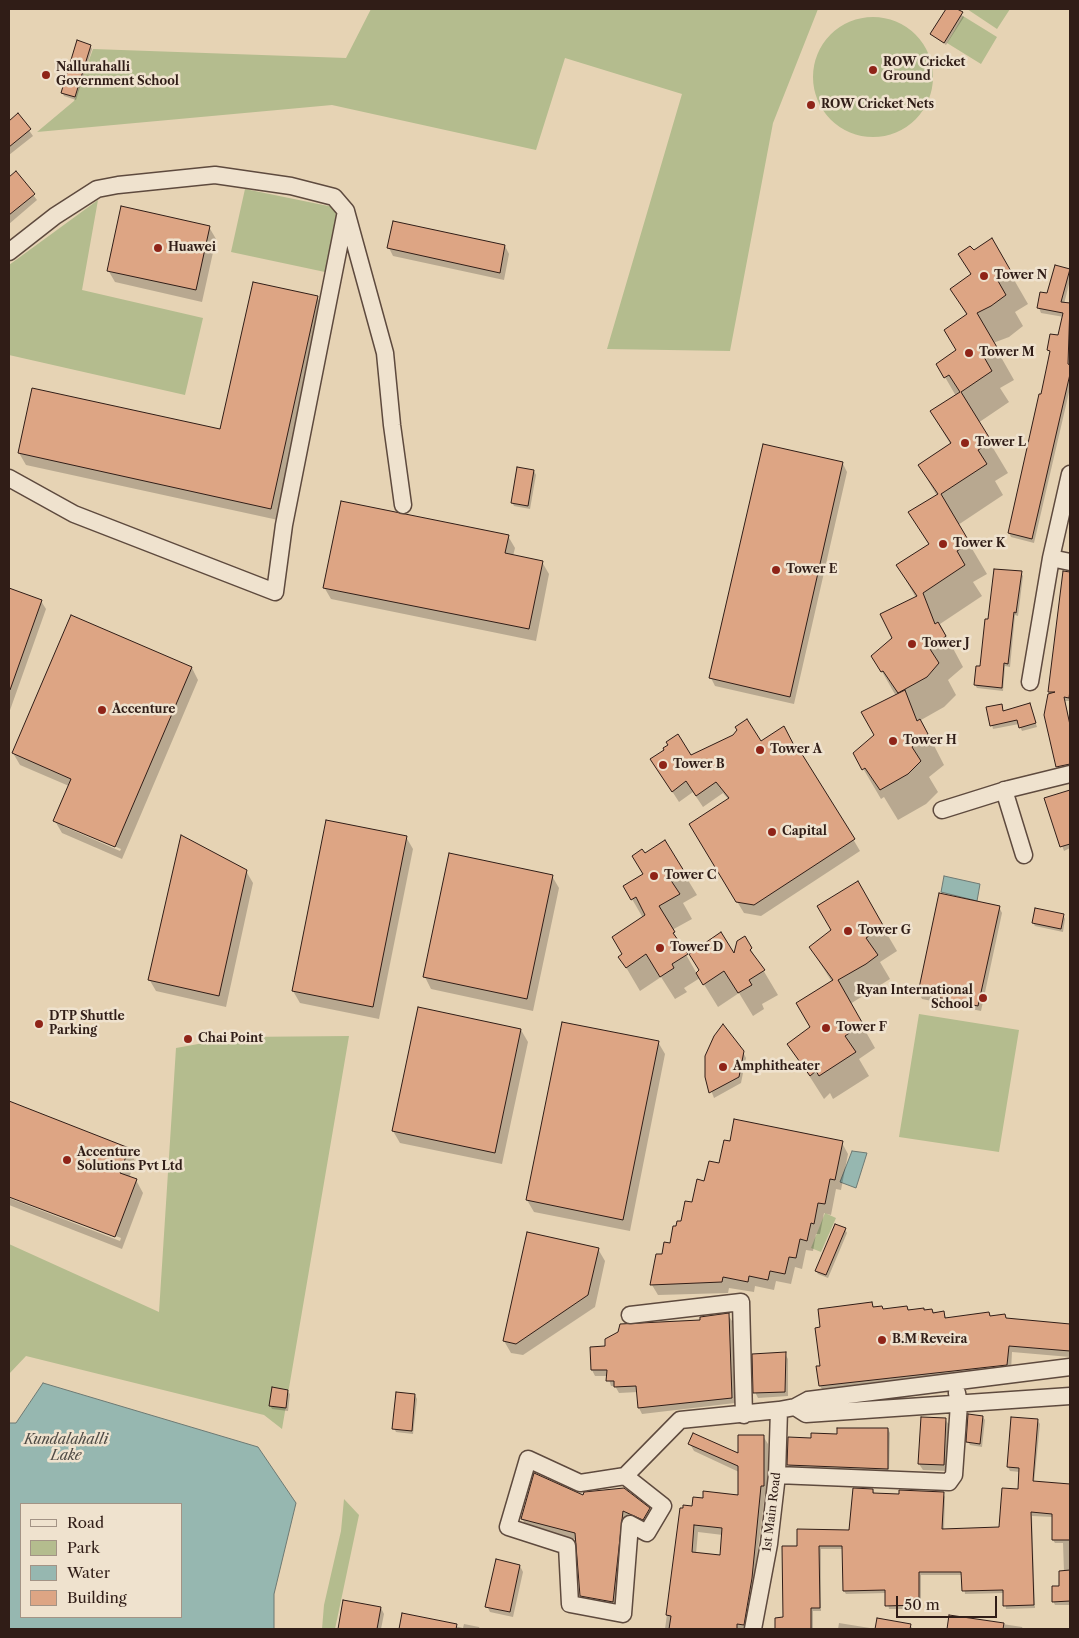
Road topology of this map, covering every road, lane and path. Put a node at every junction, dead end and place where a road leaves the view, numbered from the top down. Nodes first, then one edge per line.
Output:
1 (346, 211) junction
2 (9, 252) edge
3 (1070, 474) edge
4 (9, 478) edge
5 (403, 505) dead end
6 (1051, 558) junction
7 (1070, 562) edge
8 (1030, 682) dead end
9 (1070, 774) edge
10 (1004, 790) junction
11 (942, 810) dead end
12 (1024, 855) dead end
13 (630, 1315) dead end
14 (1070, 1367) edge
15 (956, 1383) junction
16 (1070, 1396) edge
17 (959, 1404) junction
18 (787, 1409) junction
19 (744, 1414) junction
20 (777, 1475) junction
21 (625, 1476) junction
22 (753, 1629) edge

1 - 2 street
1 - 4 street
1 - 5 street
3 - 6 street
6 - 7 street
6 - 8 street
9 - 10 street
10 - 11 street
10 - 12 street
13 - 19 street
14 - 15 street
15 - 17 street
15 - 18 street
16 - 17 street
17 - 18 street
17 - 20 street
18 - 19 street
18 - 20 street, 1st Main Road
19 - 21 street
20 - 22 street, 1st Main Road
21 - 21 street

